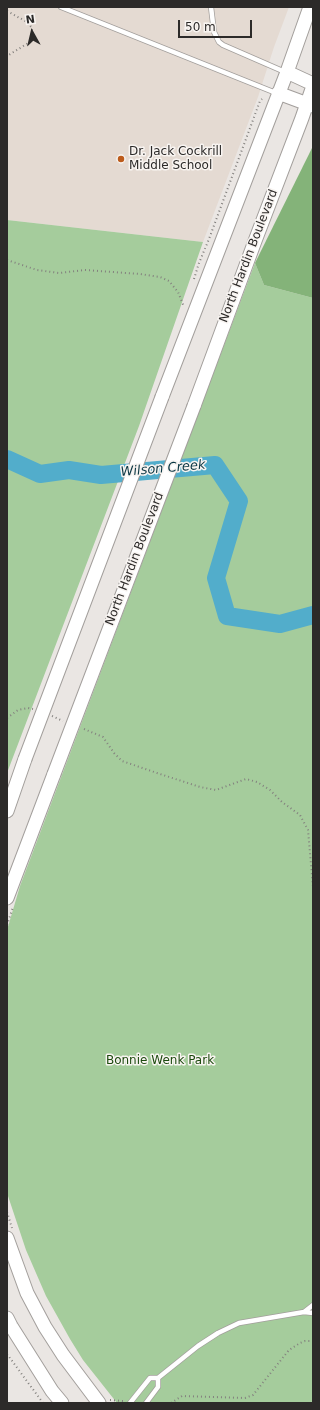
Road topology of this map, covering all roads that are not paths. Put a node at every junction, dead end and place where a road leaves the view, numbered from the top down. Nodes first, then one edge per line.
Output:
1 (60, 7) edge
2 (211, 7) edge
3 (310, 7) edge
4 (287, 72) junction
5 (313, 85) edge
6 (278, 93) junction
7 (310, 104) edge
8 (7, 811) edge
9 (7, 898) edge
10 (10, 1235) edge
11 (313, 1305) edge
12 (304, 1312) junction
13 (313, 1313) edge
14 (7, 1318) edge
15 (158, 1378) junction
16 (103, 1401) edge
17 (62, 1403) edge
18 (130, 1403) edge
19 (146, 1403) edge

1 - 6 lane
2 - 4 lane
3 - 4 main road
4 - 5 main road
4 - 6 main road
5 - 7 main road, North Hardin Boulevard
6 - 7 main road
6 - 8 main road, bridge
7 - 9 main road, North Hardin Boulevard, bridge
10 - 16 main road
11 - 12 lane
12 - 13 lane
12 - 15 lane
14 - 17 main road
15 - 18 lane
15 - 19 lane

